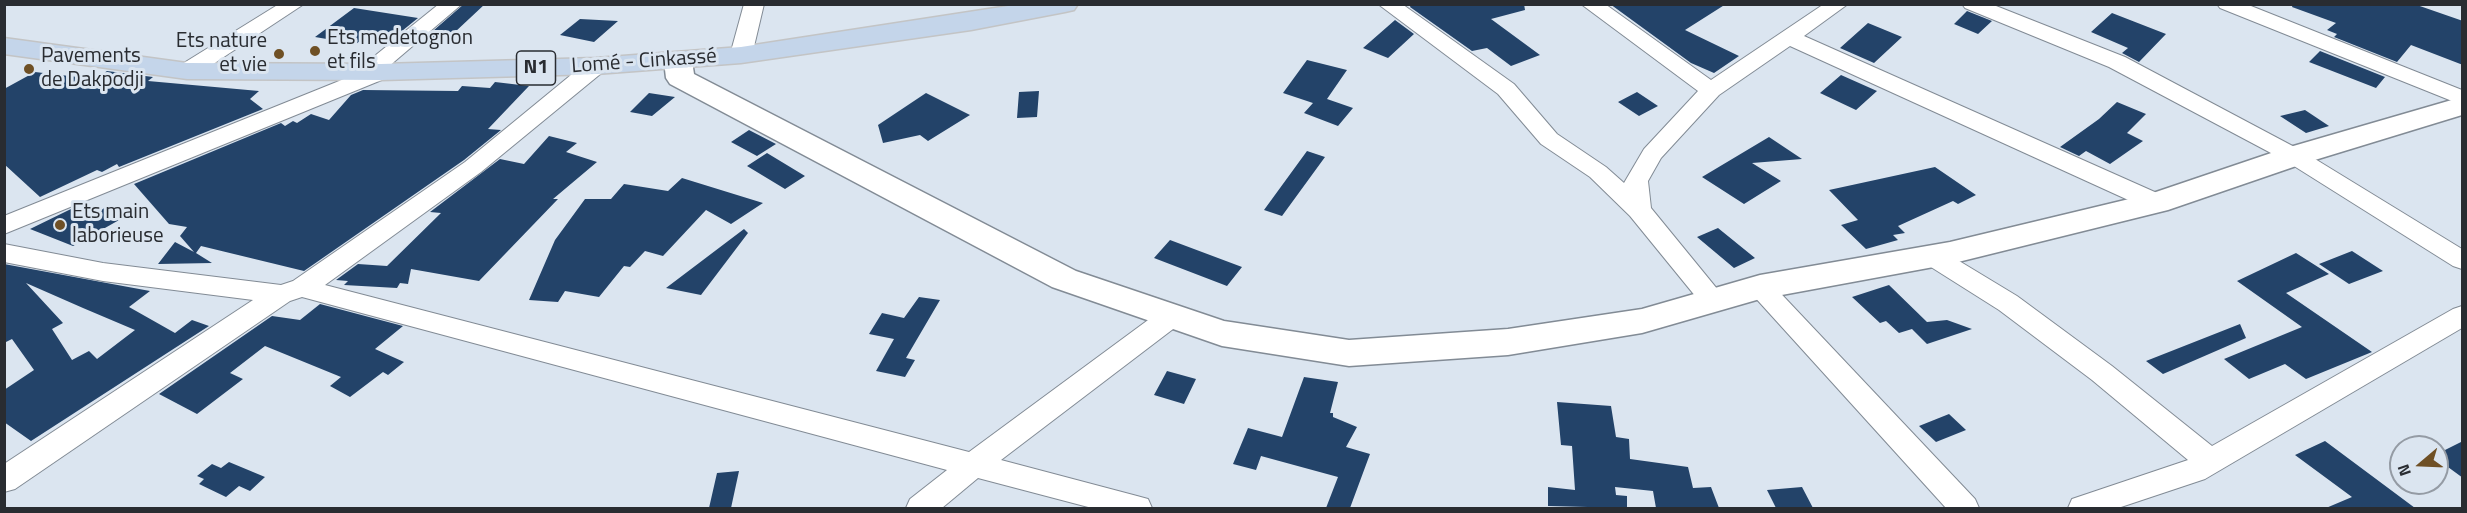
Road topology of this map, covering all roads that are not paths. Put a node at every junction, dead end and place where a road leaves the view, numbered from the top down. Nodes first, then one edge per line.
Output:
1 (294, 4) edge
2 (452, 4) edge
3 (754, 4) edge
4 (1065, 4) edge
5 (1388, 4) edge
6 (1592, 4) edge
7 (1838, 4) edge
8 (1972, 4) edge
9 (2227, 4) edge
10 (1790, 38) junction
11 (4, 46) edge
12 (741, 55) junction
13 (678, 61) junction
14 (596, 66) junction
15 (187, 71) junction
16 (375, 72) junction
17 (1711, 90) junction
18 (2463, 98) edge
19 (2463, 106) edge
20 (2294, 156) junction
21 (2157, 203) junction
22 (1639, 210) junction
23 (4, 226) edge
24 (4, 253) edge
25 (1932, 256) junction
26 (2463, 260) edge
27 (1760, 287) junction
28 (291, 291) junction
29 (1714, 301) junction
30 (1172, 316) junction
31 (2463, 316) edge
32 (2211, 462) junction
33 (973, 465) junction
34 (4, 480) edge
35 (921, 508) edge
36 (1137, 508) edge
37 (1964, 508) edge
38 (2083, 508) edge

1 - 15 street
2 - 16 street
3 - 12 street
4 - 12 highway, Lomé - Cinkassé / N1
5 - 22 street
6 - 17 street
7 - 10 street
8 - 20 street
9 - 18 street
10 - 17 street
10 - 21 street
11 - 15 highway, Lomé - Cinkassé / N1
12 - 13 highway, Lomé - Cinkassé / N1
13 - 14 highway, Lomé - Cinkassé / N1
13 - 30 street
14 - 16 highway, Lomé - Cinkassé / N1
14 - 28 street
15 - 16 highway, Lomé - Cinkassé / N1
16 - 23 street
17 - 22 street
19 - 20 street
20 - 21 street
20 - 26 street
21 - 25 street
22 - 29 street
24 - 28 street
25 - 27 street
25 - 32 street
27 - 29 street
27 - 37 street
28 - 33 street
28 - 34 street
29 - 30 street
30 - 33 street
31 - 32 street
32 - 38 street
33 - 35 street
33 - 36 street

